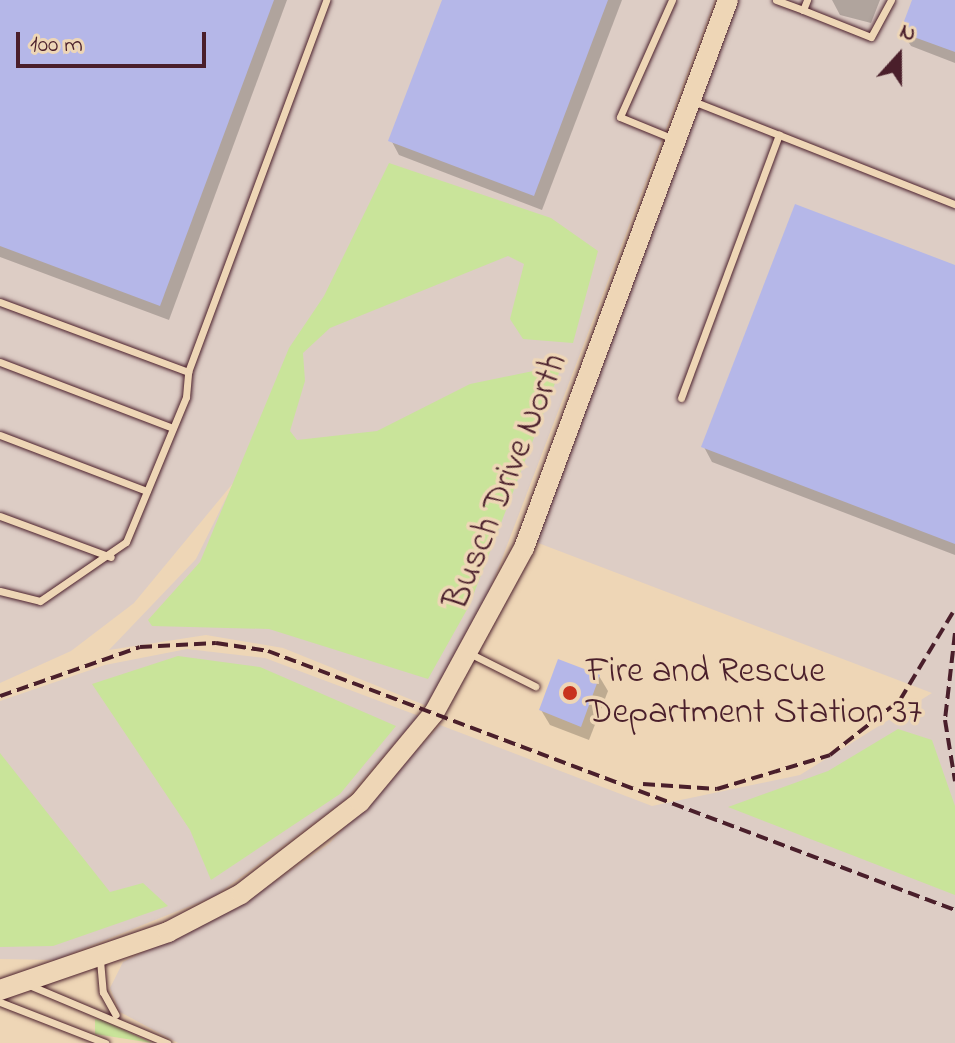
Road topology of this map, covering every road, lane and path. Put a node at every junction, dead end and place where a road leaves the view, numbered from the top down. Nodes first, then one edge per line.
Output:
1 (326, 0) edge
2 (672, 0) edge
3 (728, 0) edge
4 (776, 0) edge
5 (807, 0) edge
6 (891, 0) edge
7 (803, 10) junction
8 (690, 101) junction
9 (779, 135) junction
10 (676, 140) junction
11 (955, 204) edge
12 (0, 302) edge
13 (0, 362) edge
14 (188, 372) junction
15 (681, 398) dead end
16 (173, 428) junction
17 (0, 435) edge
18 (147, 491) junction
19 (0, 516) edge
20 (111, 557) junction
21 (0, 591) edge
22 (471, 654) junction
23 (535, 686) dead end
24 (101, 955) junction
25 (0, 973) edge
26 (23, 983) junction
27 (0, 990) edge
28 (0, 1002) edge
29 (120, 1019) junction
30 (105, 1043) edge
31 (167, 1043) edge

1 - 14 lane
2 - 10 lane
3 - 8 street, Busch Drive North
4 - 7 lane
5 - 7 lane
6 - 7 lane
8 - 9 lane
8 - 10 street, Busch Drive North
9 - 11 lane
9 - 15 lane
10 - 22 street, Busch Drive North
12 - 14 lane
13 - 16 lane
14 - 16 lane
16 - 18 lane
17 - 18 lane
18 - 20 lane
19 - 20 lane
20 - 21 lane
22 - 23 lane
22 - 24 street, Busch Drive North
24 - 26 street, Busch Drive North
24 - 29 lane
25 - 26 street
26 - 27 street, Busch Drive North
26 - 29 lane
28 - 30 lane
29 - 31 lane

